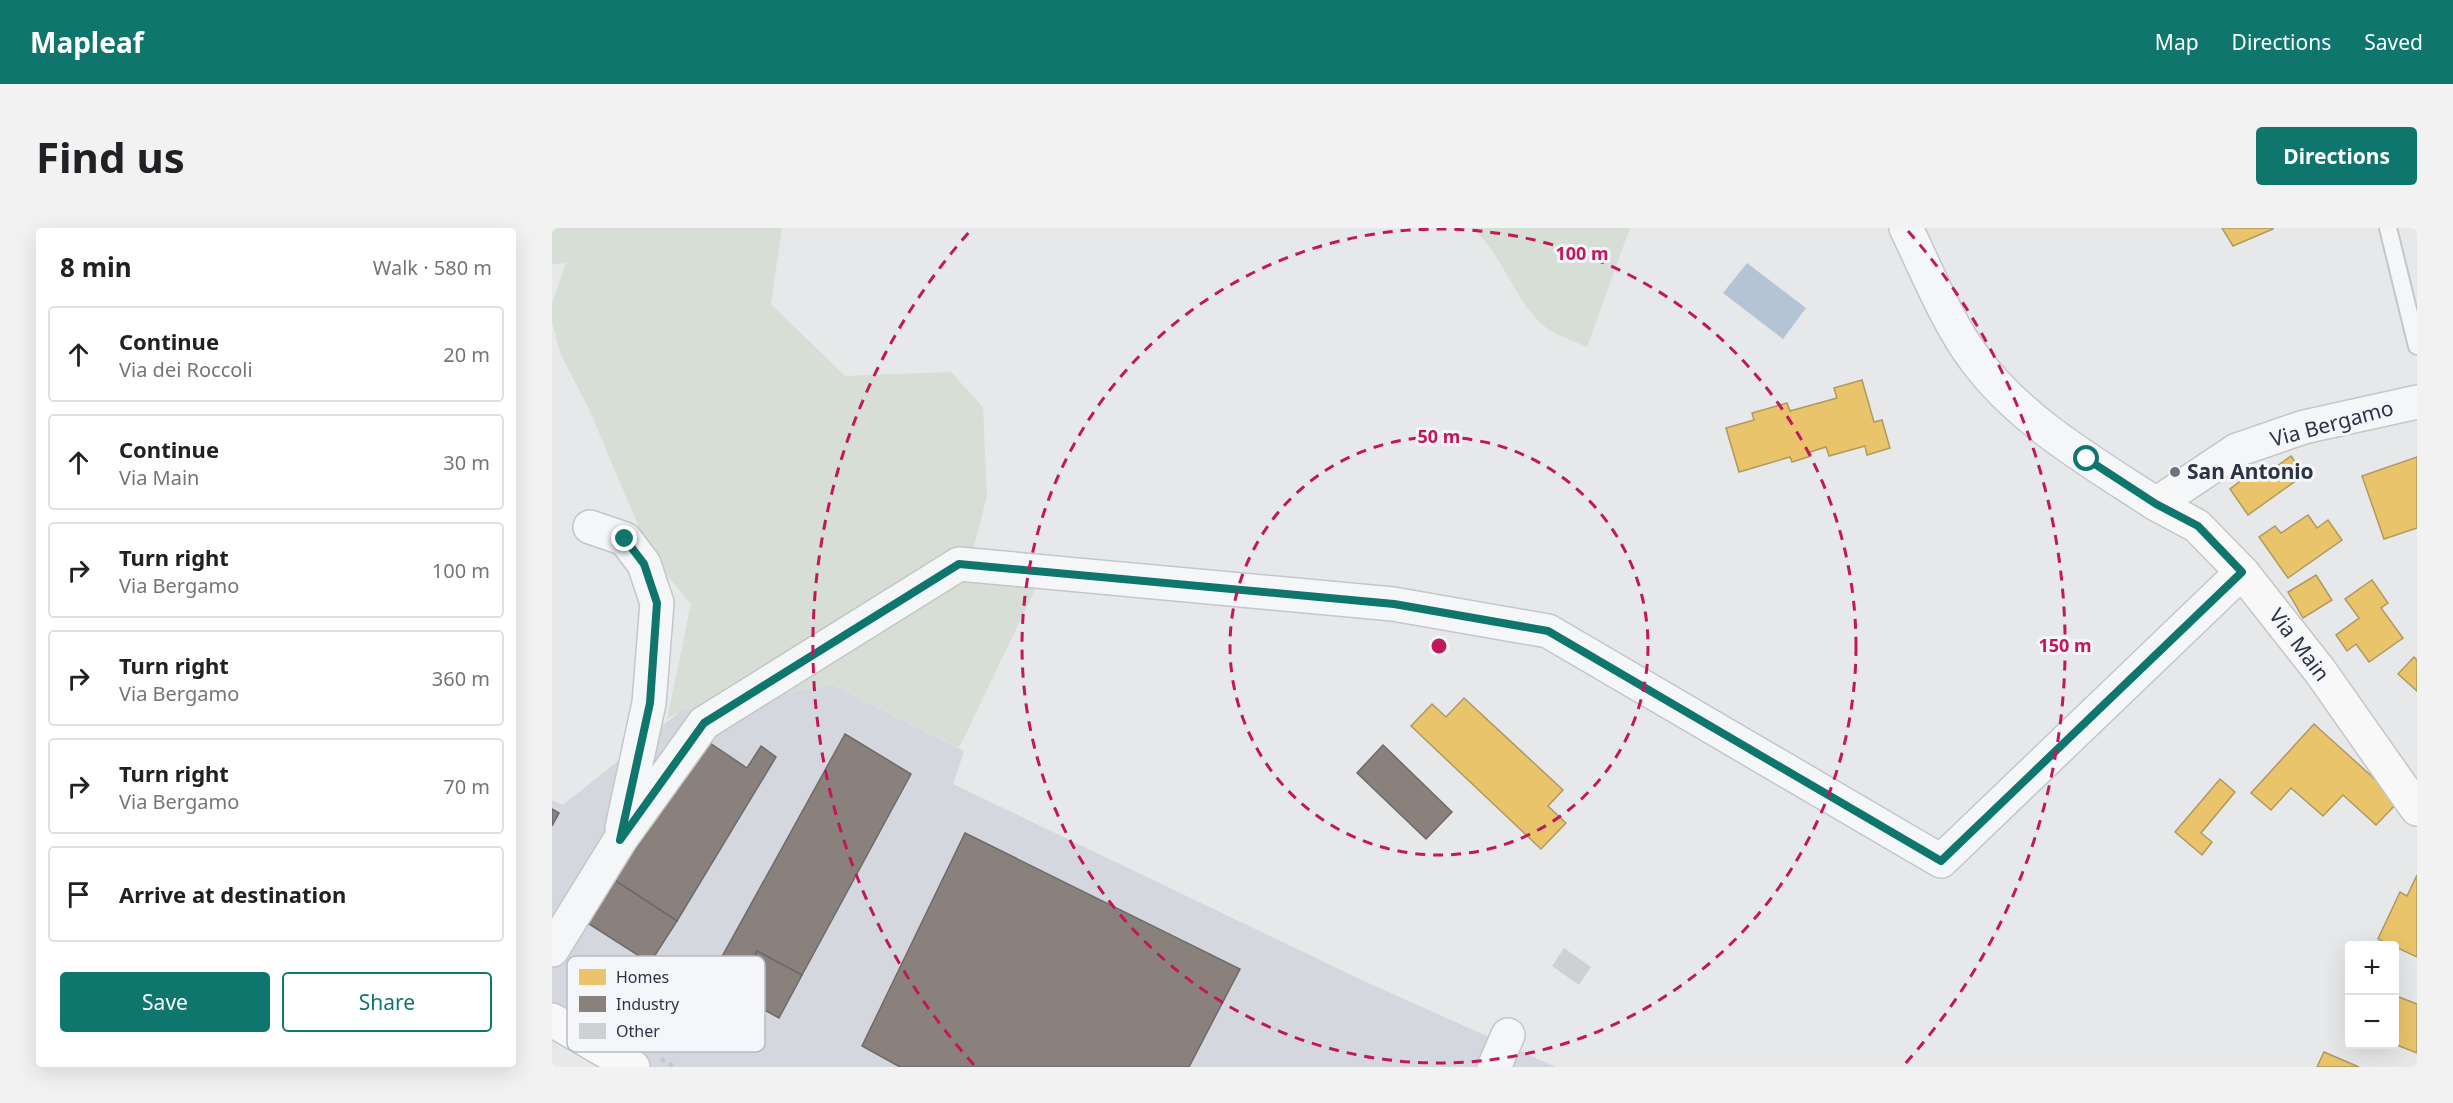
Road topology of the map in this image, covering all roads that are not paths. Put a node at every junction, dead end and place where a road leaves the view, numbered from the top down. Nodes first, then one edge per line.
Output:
1 (1906, 228) edge
2 (2388, 228) edge
3 (2417, 346) edge
4 (2417, 402) edge
5 (2156, 504) junction
6 (590, 527) dead end
7 (2242, 572) junction
8 (2417, 809) edge
9 (620, 840) junction
10 (552, 950) edge
11 (552, 1020) edge
12 (567, 1029) edge
13 (1508, 1035) dead end
14 (607, 1052) edge
15 (633, 1067) edge
16 (1494, 1067) edge

1 - 5 street
2 - 3 lane
4 - 5 street, Via Bergamo
5 - 7 street, Via Main
6 - 9 street
7 - 8 street, Via Main
7 - 9 street
9 - 10 street
11 - 12 street
13 - 16 street
14 - 15 street

